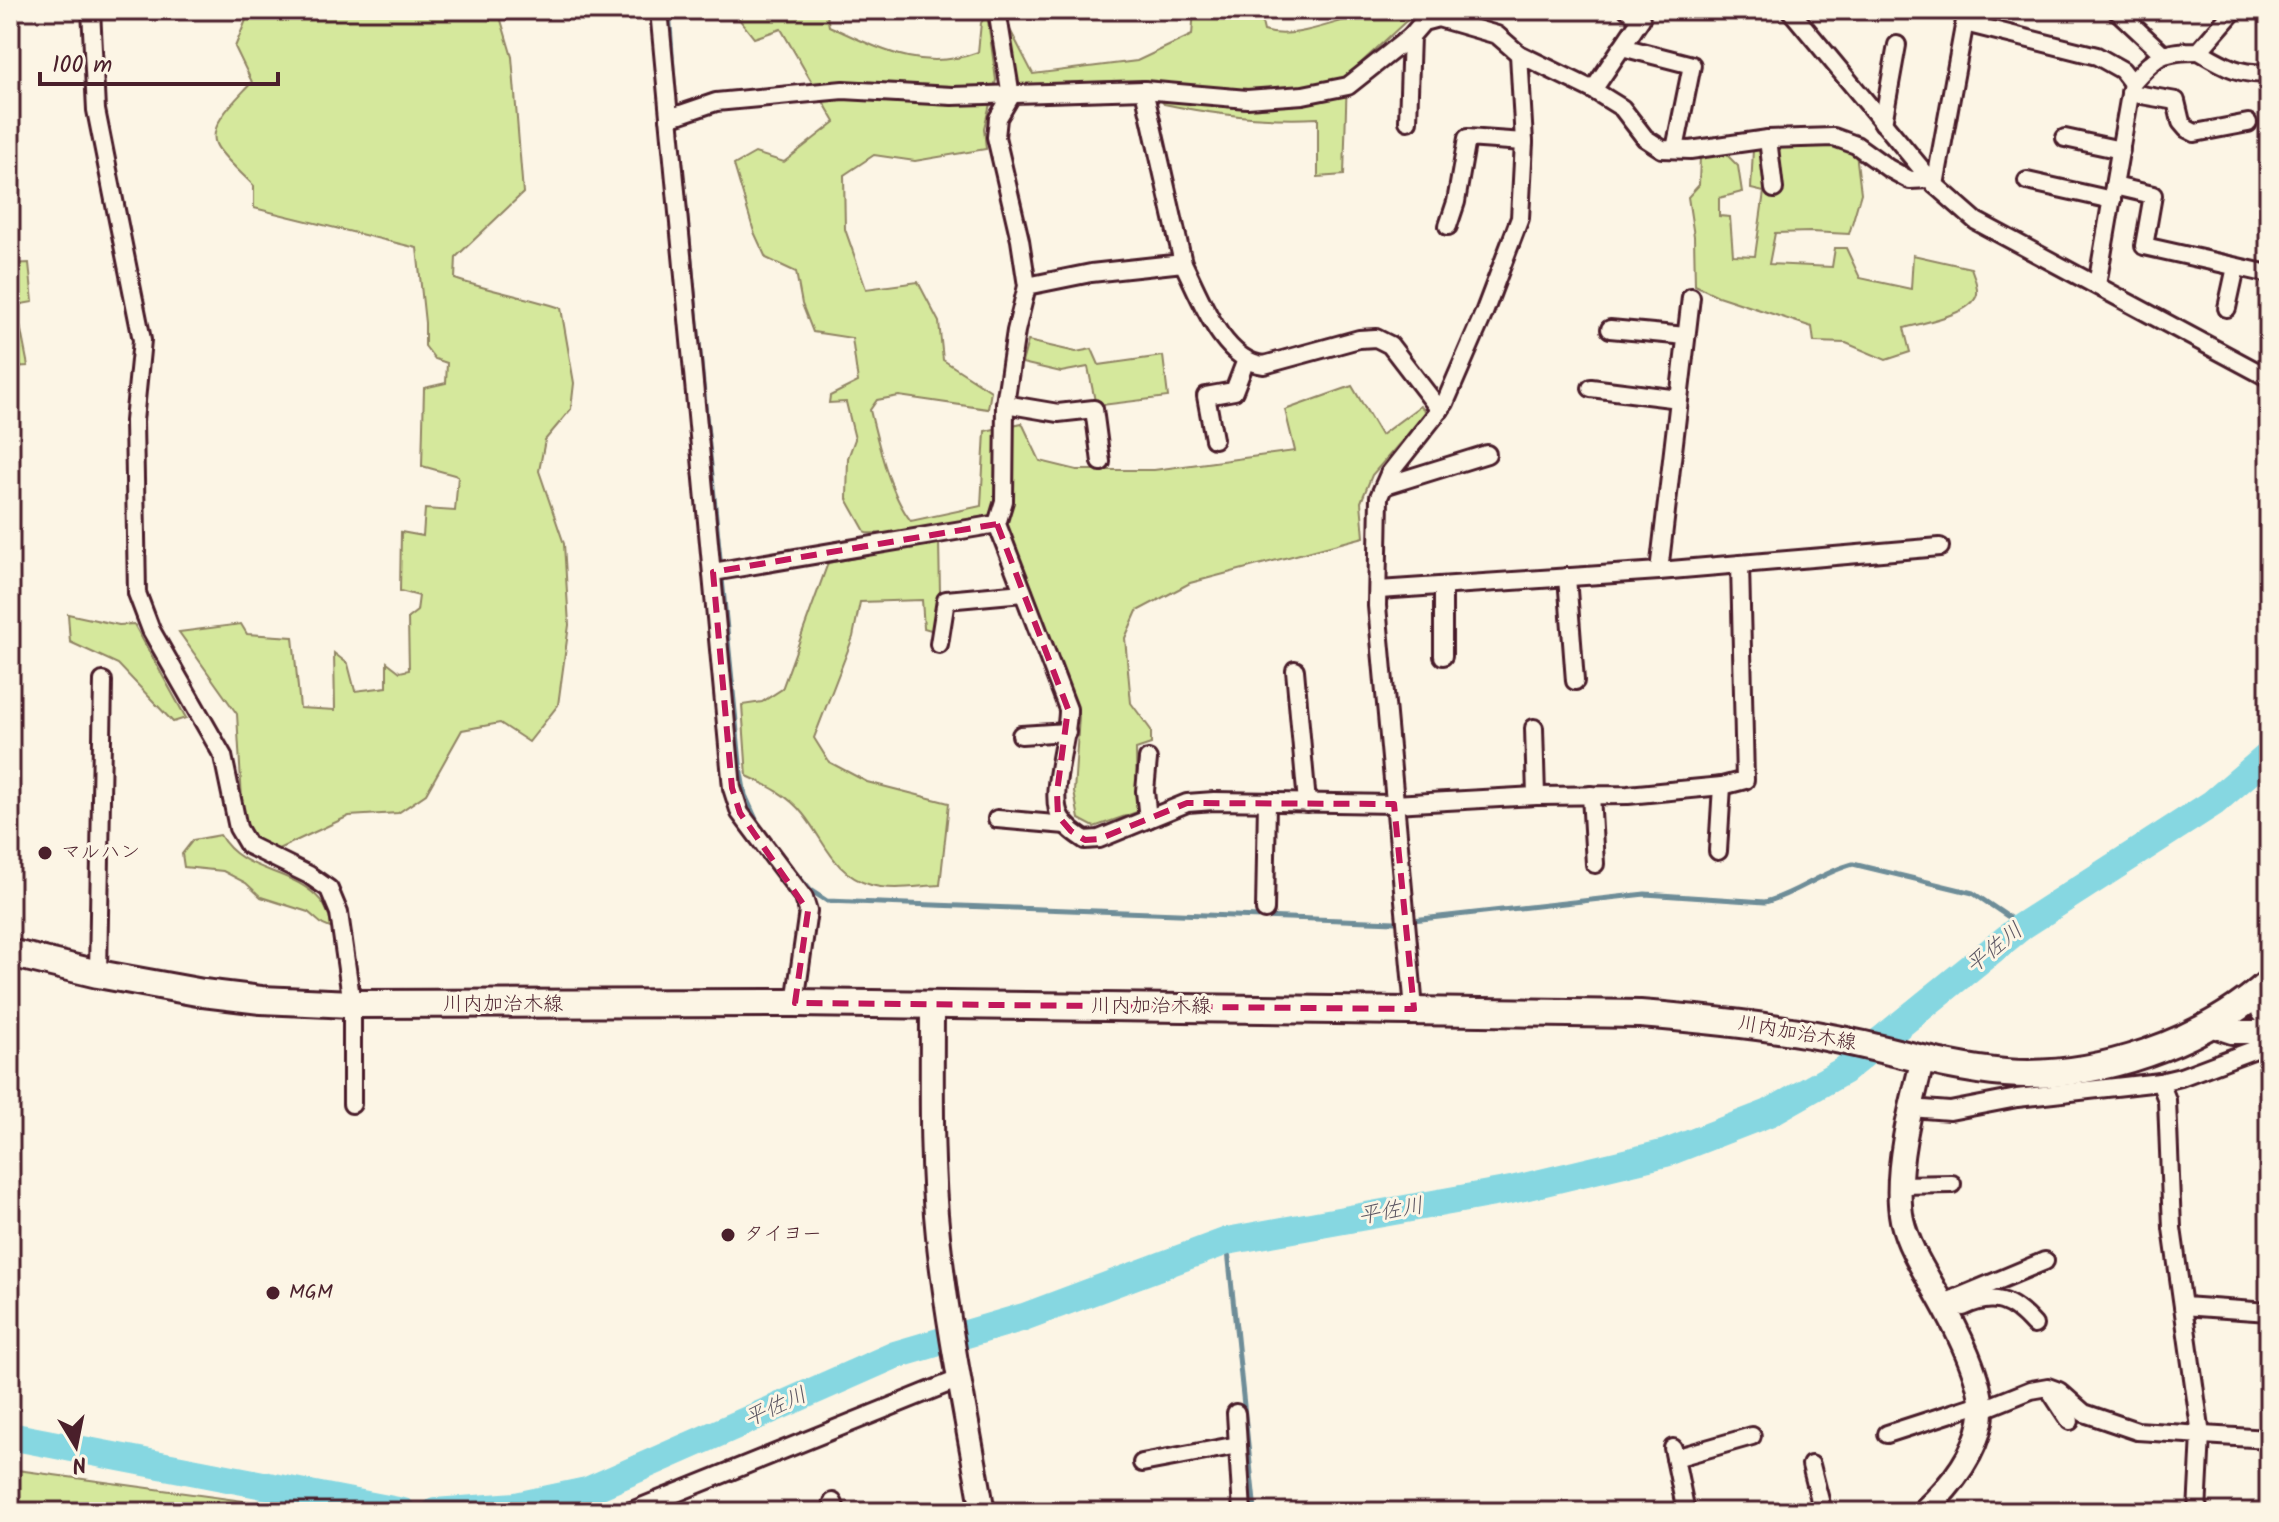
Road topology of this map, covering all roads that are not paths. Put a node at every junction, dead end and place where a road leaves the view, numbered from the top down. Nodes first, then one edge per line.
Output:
1 (91, 10) edge
2 (659, 10) edge
3 (997, 10) edge
4 (1790, 10) edge
5 (2116, 10) edge
6 (1638, 13) edge
7 (2232, 13) dead end
8 (1966, 17) edge
9 (1411, 36) junction
10 (1897, 45) dead end
11 (1622, 47) junction
12 (2199, 51) junction
13 (1519, 54) junction
14 (2163, 54) junction
15 (2269, 73) edge
16 (2131, 88) junction
17 (1144, 90) junction
18 (1593, 90) junction
19 (1011, 96) junction
20 (674, 117) junction
21 (1408, 121) dead end
22 (1883, 123) junction
23 (2248, 123) dead end
24 (2065, 138) dead end
25 (1768, 139) junction
26 (1524, 142) junction
27 (1675, 149) junction
28 (2121, 150) junction
29 (2027, 181) dead end
30 (1933, 182) junction
31 (1774, 189) dead end
32 (2113, 193) junction
33 (1448, 226) dead end
34 (1183, 263) junction
35 (2236, 267) junction
36 (2269, 274) edge
37 (2097, 285) junction
38 (1027, 286) junction
39 (1691, 297) dead end
40 (2227, 308) dead end
41 (1610, 329) dead end
42 (1686, 336) junction
43 (1246, 360) junction
44 (2269, 378) edge
45 (1591, 388) dead end
46 (1679, 399) junction
47 (1005, 404) junction
48 (1440, 410) junction
49 (1214, 439) dead end
50 (1487, 454) dead end
51 (1101, 462) dead end
52 (1384, 486) junction
53 (997, 524) junction
54 (1940, 547) dead end
55 (1740, 564) junction
56 (718, 571) junction
57 (1659, 571) junction
58 (1567, 577) junction
59 (1443, 586) junction
60 (1379, 590) junction
61 (1023, 593) junction
62 (939, 644) dead end
63 (1443, 656) dead end
64 (1295, 670) dead end
65 (103, 681) dead end
66 (1575, 681) dead end
67 (1534, 728) dead end
68 (1067, 732) junction
69 (1021, 735) dead end
70 (1148, 759) dead end
71 (1722, 786) junction
72 (1591, 795) junction
73 (1536, 796) junction
74 (1267, 802) junction
75 (1307, 803) junction
76 (1394, 804) junction
77 (997, 819) dead end
78 (1148, 819) junction
79 (1066, 825) junction
80 (1718, 851) dead end
81 (1595, 864) dead end
82 (1265, 910) dead end
83 (10, 953) edge
84 (98, 974) junction
85 (2269, 983) edge
86 (2269, 989) edge
87 (795, 1003) junction
88 (352, 1004) junction
89 (932, 1005) junction
90 (1414, 1009) junction
91 (2269, 1019) edge
92 (2208, 1024) junction
93 (2269, 1032) edge
94 (2269, 1044) edge
95 (1916, 1057) junction
96 (2160, 1082) junction
97 (352, 1104) dead end
98 (1910, 1108) junction
99 (1952, 1184) dead end
100 (1900, 1185) junction
101 (2045, 1261) dead end
102 (2183, 1306) junction
103 (1945, 1309) junction
104 (2269, 1312) edge
105 (2034, 1325) dead end
106 (958, 1375) junction
107 (2048, 1387) junction
108 (1980, 1407) junction
109 (1236, 1413) dead end
110 (2070, 1421) dead end
111 (1887, 1434) dead end
112 (2201, 1435) junction
113 (1752, 1436) dead end
114 (2269, 1439) edge
115 (1238, 1445) junction
116 (1142, 1463) dead end
117 (1811, 1465) dead end
118 (629, 1512) edge
119 (983, 1512) edge
120 (1242, 1512) edge
121 (1686, 1512) edge
122 (1823, 1512) edge
123 (1923, 1512) edge
124 (2197, 1512) edge

1 - 88 street
2 - 20 street
3 - 19 street
4 - 22 street
5 - 14 street
6 - 11 street
7 - 12 street
8 - 16 street
8 - 30 street
9 - 13 street
9 - 17 street
9 - 21 street
10 - 22 street
11 - 18 street
11 - 27 street
12 - 14 street
12 - 15 street
13 - 18 street
13 - 26 street
14 - 16 street
16 - 23 street
16 - 28 street
17 - 19 street
17 - 34 street
18 - 27 street
19 - 20 street
19 - 38 street
20 - 56 street
22 - 30 street
24 - 28 street
25 - 27 street
25 - 30 street
25 - 31 street
26 - 33 street
26 - 48 street
28 - 32 street
29 - 32 street
30 - 37 street
32 - 35 street
32 - 37 street
34 - 38 street
34 - 43 street
35 - 36 street
35 - 40 street
37 - 44 street
38 - 47 street
39 - 42 street
41 - 42 street
42 - 46 street
43 - 48 street
43 - 49 street
45 - 46 street
46 - 57 street
47 - 51 street
47 - 53 street
48 - 52 street
50 - 52 street
52 - 60 street
53 - 56 street
53 - 61 street
54 - 55 street
55 - 57 street
55 - 71 street
56 - 87 street
57 - 58 street
58 - 59 street
58 - 66 street
59 - 60 street
59 - 63 street
60 - 76 street
61 - 62 street
61 - 68 street
64 - 75 street
65 - 84 street
67 - 73 street
68 - 69 street
68 - 79 street
70 - 78 street
71 - 72 street
71 - 80 street
72 - 73 street
72 - 81 street
73 - 76 street
74 - 75 street
74 - 78 street
74 - 82 street
75 - 76 street
76 - 90 street
77 - 79 street
78 - 79 street
83 - 84 main road, 川内加治木線
84 - 88 main road, 川内加治木線
85 - 92 main road, 川内加治木線
86 - 91 street
87 - 88 main road, 川内加治木線
87 - 89 main road, 川内加治木線
88 - 97 street
89 - 90 main road, 川内加治木線
89 - 106 street
90 - 95 main road, 川内加治木線
92 - 93 street
92 - 95 main road, 川内加治木線
94 - 96 street
95 - 98 street
96 - 98 street
96 - 102 street
98 - 100 street
99 - 100 street
100 - 103 street
101 - 103 street
102 - 104 street
102 - 112 street
103 - 105 street
103 - 108 street
106 - 118 street
106 - 119 street
107 - 108 street
107 - 110 street
107 - 112 street
108 - 111 street
108 - 123 street
109 - 115 street
112 - 114 street
112 - 124 street
113 - 121 street
115 - 116 street
115 - 120 street
117 - 122 street

